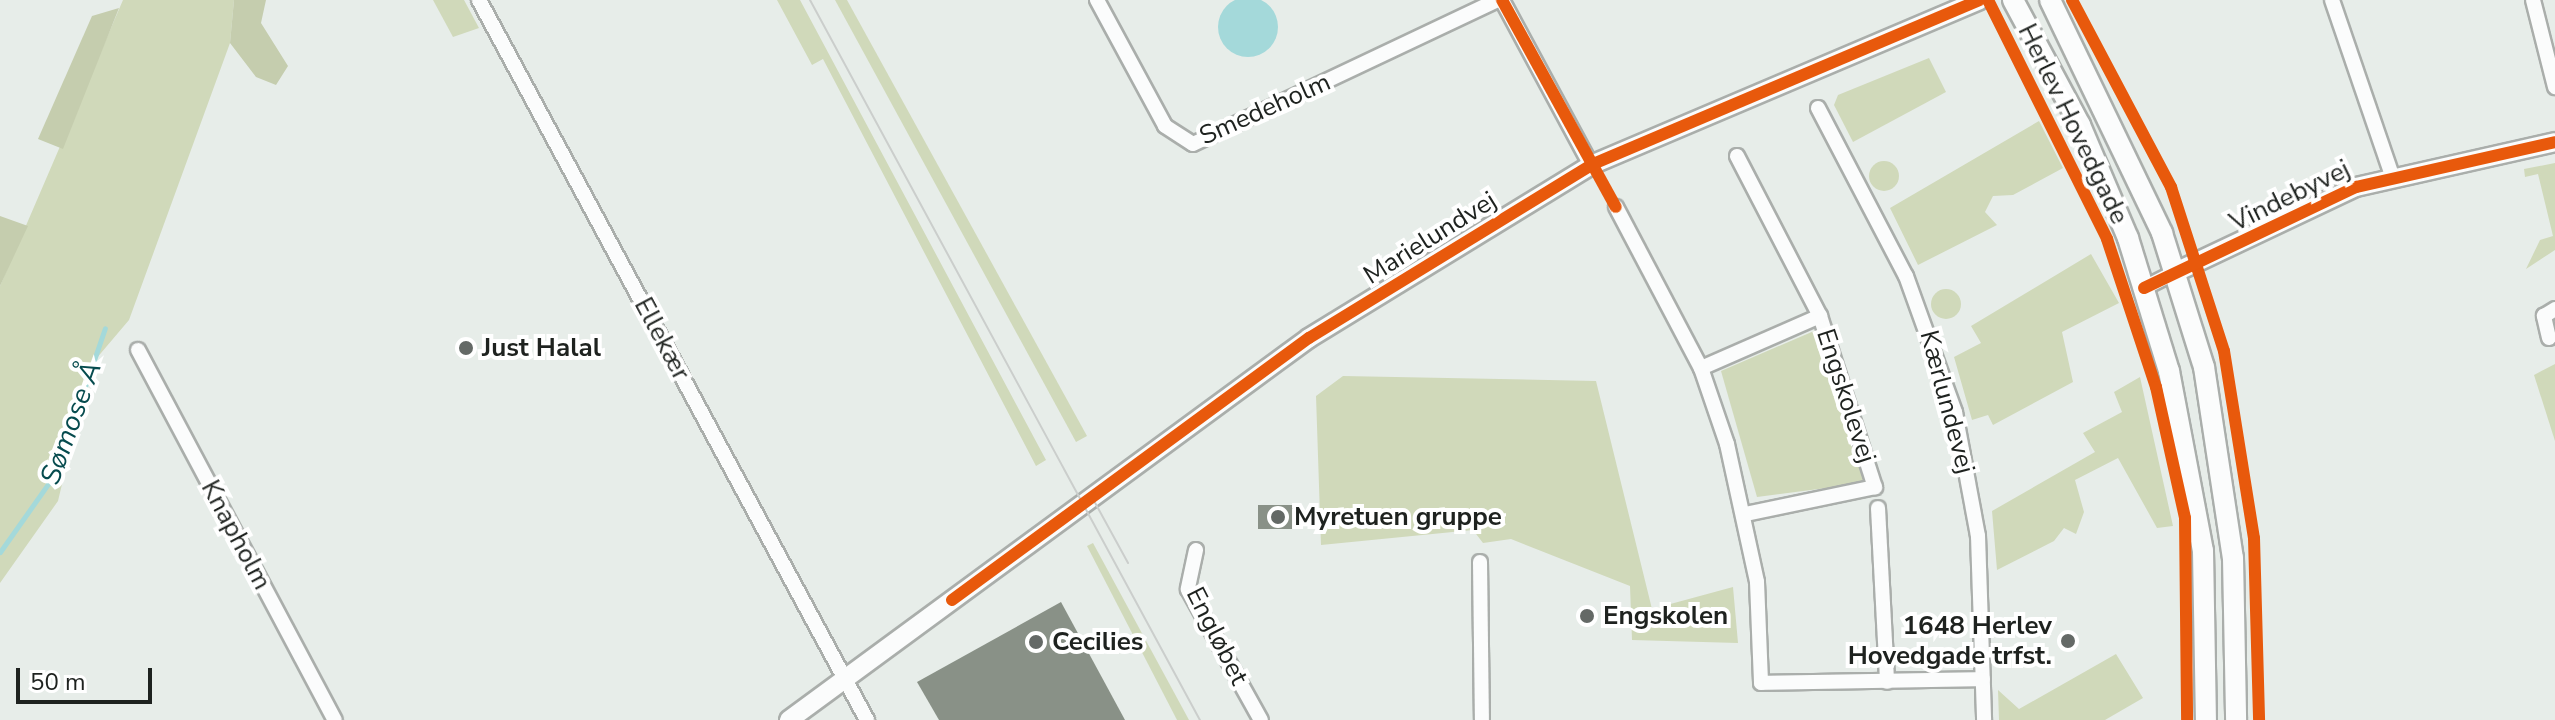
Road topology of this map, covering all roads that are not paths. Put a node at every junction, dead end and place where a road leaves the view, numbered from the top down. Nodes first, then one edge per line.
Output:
1 (479, 0) edge
2 (1097, 0) edge
3 (1500, 0) edge
4 (1979, 0) edge
5 (2013, 0) edge
6 (2050, 0) edge
7 (2332, 0) edge
8 (2533, 0) edge
9 (2555, 87) edge
10 (1818, 108) dead end
11 (2555, 142) edge
12 (1737, 156) dead end
13 (1591, 165) junction
14 (2392, 175) junction
15 (1616, 207) dead end
16 (2176, 272) junction
17 (2144, 288) junction
18 (2555, 309) edge
19 (1820, 316) junction
20 (2549, 338) dead end
21 (138, 350) dead end
22 (1701, 368) junction
23 (1878, 508) dead end
24 (1746, 514) junction
25 (1196, 550) dead end
26 (1480, 562) dead end
27 (844, 678) junction
28 (1983, 679) junction
29 (1887, 682) junction
30 (335, 720) edge
31 (789, 720) edge
32 (867, 720) edge
33 (1261, 720) edge
34 (1482, 720) edge
35 (1984, 720) edge
36 (2206, 720) edge
37 (2236, 720) edge

1 - 27 street, Ellekær
2 - 3 street, Smedeholm
3 - 13 street
4 - 13 street, Marielundvej
5 - 17 main road, Herlev Hovedgade
6 - 16 main road, Herlev Hovedgade
7 - 14 street
8 - 9 street
10 - 28 street, Kærlundevej
11 - 14 street, Vindebyvej
12 - 19 street, Engskolevej
13 - 27 street, Marielundvej
14 - 16 street, Vindebyvej
15 - 22 street
16 - 17 street, Vindebyvej
16 - 37 main road, Herlev Hovedgade
17 - 36 main road, Herlev Hovedgade
18 - 20 street
19 - 22 street, Engskolevej
19 - 24 street, Engskolevej
21 - 30 street, Knapholm
22 - 24 street
23 - 29 street
24 - 29 street
25 - 33 street, Engløbet
26 - 34 street
27 - 31 street, Marielundvej
27 - 32 street, Ellekær
28 - 29 street
28 - 35 street, Kærlundevej

